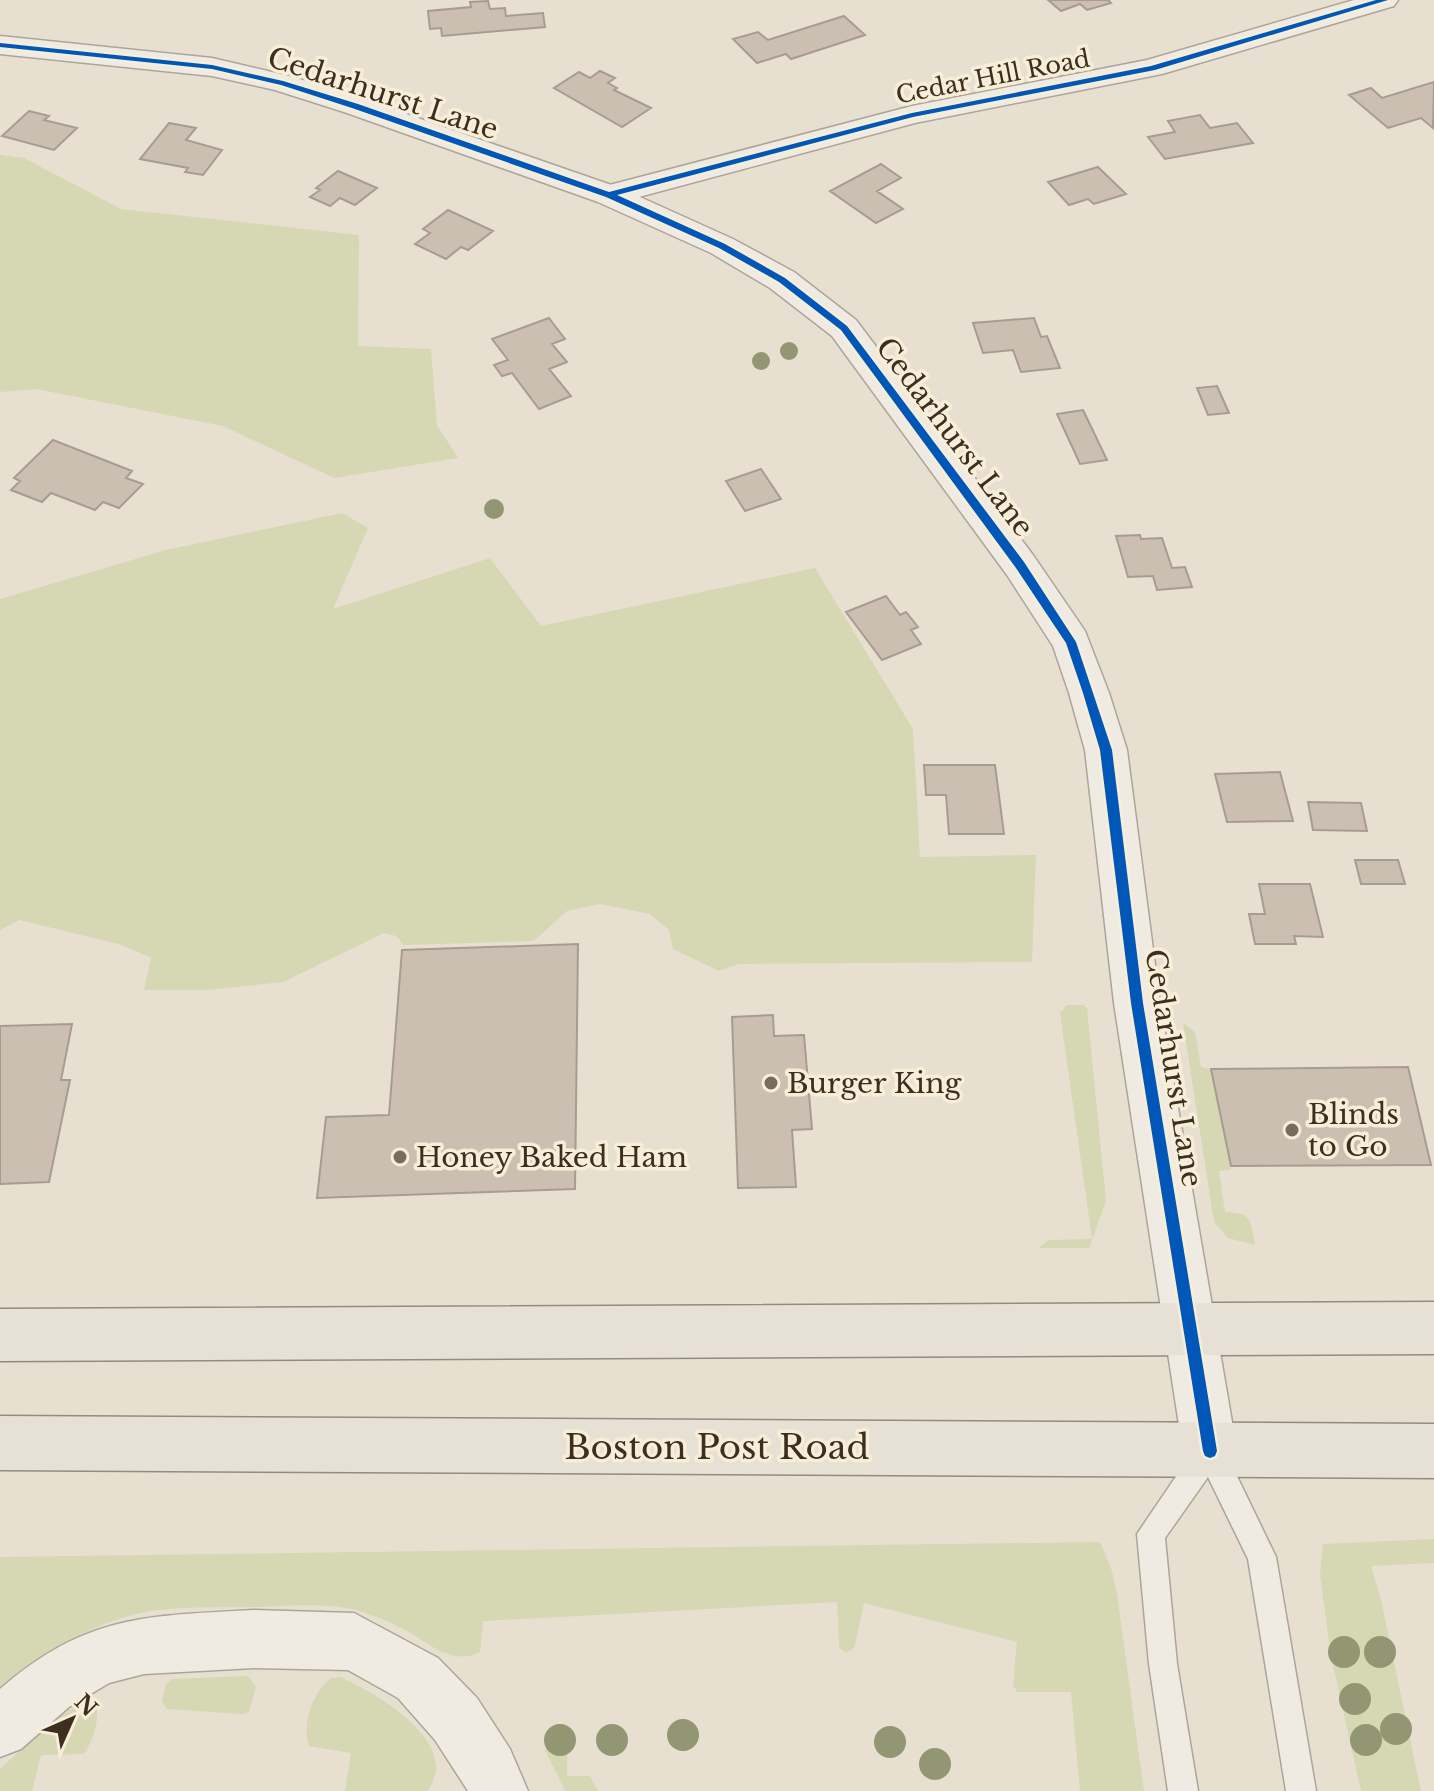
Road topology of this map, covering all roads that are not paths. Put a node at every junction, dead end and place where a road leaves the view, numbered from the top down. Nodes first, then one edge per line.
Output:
1 (1384, 0) edge
2 (0, 45) edge
3 (609, 195) junction
4 (1434, 1328) edge
5 (1191, 1330) junction
6 (0, 1335) edge
7 (0, 1443) edge
8 (1210, 1451) junction
9 (1434, 1451) edge
10 (0, 1728) edge
11 (498, 1791) edge
12 (1183, 1791) edge
13 (1301, 1791) edge

1 - 3 street, Cedar Hill Road
2 - 3 street, Cedarhurst Lane
3 - 5 street, Cedarhurst Lane
4 - 5 main road
5 - 6 main road
5 - 8 street, Cedarhurst Lane
7 - 8 main road, Boston Post Road
8 - 9 main road, Boston Post Road
8 - 12 lane
8 - 13 lane
10 - 11 street

